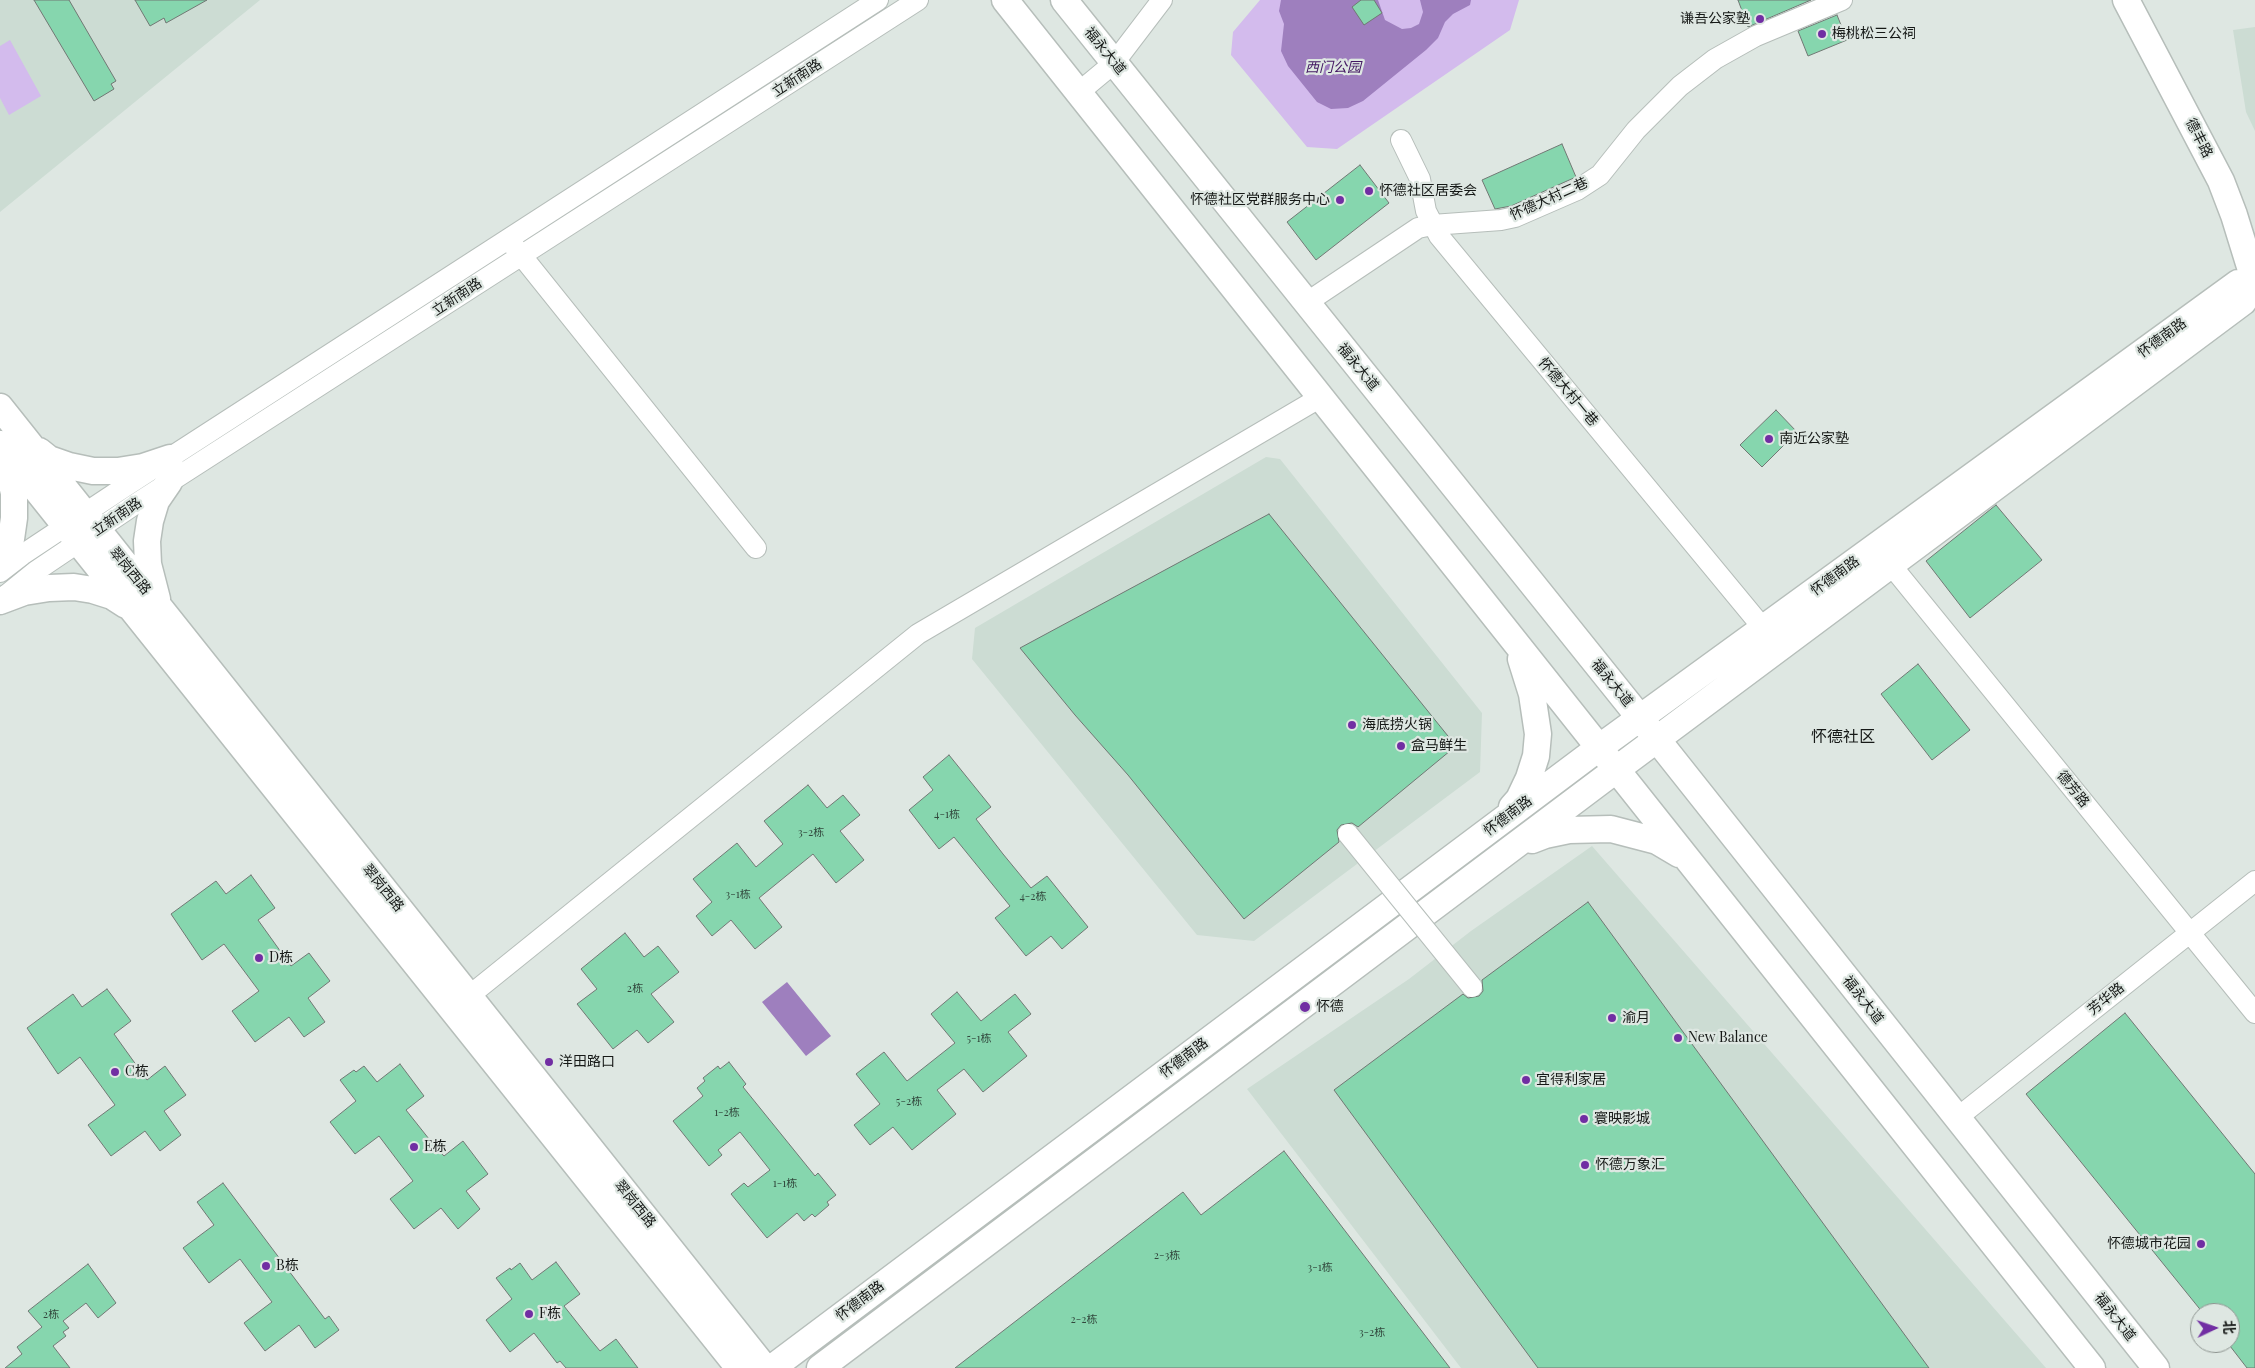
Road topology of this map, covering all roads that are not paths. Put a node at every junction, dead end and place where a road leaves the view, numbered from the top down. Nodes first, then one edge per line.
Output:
1 (878, 0) edge
2 (918, 0) edge
3 (1005, 0) edge
4 (1064, 0) edge
5 (1162, 0) edge
6 (1842, 0) edge
7 (2126, 0) edge
8 (1114, 63) junction
9 (1078, 93) junction
10 (1401, 140) dead end
11 (1432, 225) junction
12 (508, 239) junction
13 (521, 255) junction
14 (2255, 284) edge
15 (1306, 302) junction
16 (1321, 397) junction
17 (0, 407) edge
18 (27, 442) junction
19 (1, 445) edge
20 (169, 470) junction
21 (82, 528) junction
22 (756, 548) dead end
23 (0, 565) edge
24 (1891, 565) junction
25 (0, 572) edge
26 (0, 600) edge
27 (132, 609) junction
28 (162, 611) junction
29 (1763, 628) junction
30 (1509, 634) junction
31 (1640, 718) junction
32 (1656, 740) junction
33 (1600, 748) junction
34 (1617, 769) junction
35 (1496, 825) junction
36 (1348, 834) dead end
37 (1511, 849) junction
38 (1694, 867) junction
39 (2255, 881) edge
40 (2190, 932) junction
41 (1472, 988) dead end
42 (470, 996) junction
43 (2255, 1013) edge
44 (1957, 1118) junction
45 (739, 1368) edge
46 (765, 1368) edge
47 (772, 1368) edge
48 (820, 1368) edge
49 (2092, 1368) edge
50 (2156, 1368) edge

1 - 12 street, 立新南路
2 - 13 street, 立新南路
3 - 9 main road
4 - 8 main road, 福永大道
5 - 8 street
6 - 11 street, 怀德大村二巷
7 - 14 main road, 德丰路
8 - 9 street
8 - 15 main road, 福永大道
9 - 16 main road
10 - 11 street, 怀德大村一巷
11 - 15 street, 怀德大村二巷
11 - 29 street, 怀德大村一巷
12 - 13 street
12 - 20 street, 立新南路
13 - 20 street, 立新南路
13 - 22 street
14 - 24 main road, 怀德南路
14 - 29 main road, 怀德南路
15 - 31 main road, 福永大道
16 - 30 main road
16 - 42 street
17 - 18 main road, 翠岗西路
18 - 20 main road
18 - 21 main road, 翠岗西路
19 - 21 main road, 翠岗西路
19 - 23 main road
20 - 21 street, 立新南路
20 - 28 main road
21 - 25 street, 立新南路
21 - 26 street, 立新南路
21 - 27 main road, 翠岗西路
21 - 28 main road, 翠岗西路
24 - 32 main road, 怀德南路
24 - 40 street, 德芳路
26 - 27 main road
27 - 45 main road, 翠岗西路
28 - 42 main road, 翠岗西路
29 - 31 main road, 怀德南路
30 - 33 main road
30 - 35 main road
31 - 32 main road, 福永大道
31 - 33 main road, 怀德南路
32 - 34 main road, 怀德南路
32 - 44 main road, 福永大道
33 - 34 main road
33 - 35 main road, 怀德南路
34 - 37 main road, 怀德南路
34 - 38 main road
35 - 47 main road, 怀德南路
36 - 41 street, bridge
37 - 38 main road
37 - 48 main road, 怀德南路
38 - 49 main road
39 - 40 street, 芳华路
40 - 43 street, 德芳路
40 - 44 street, 芳华路
42 - 46 main road, 翠岗西路
44 - 50 main road, 福永大道

